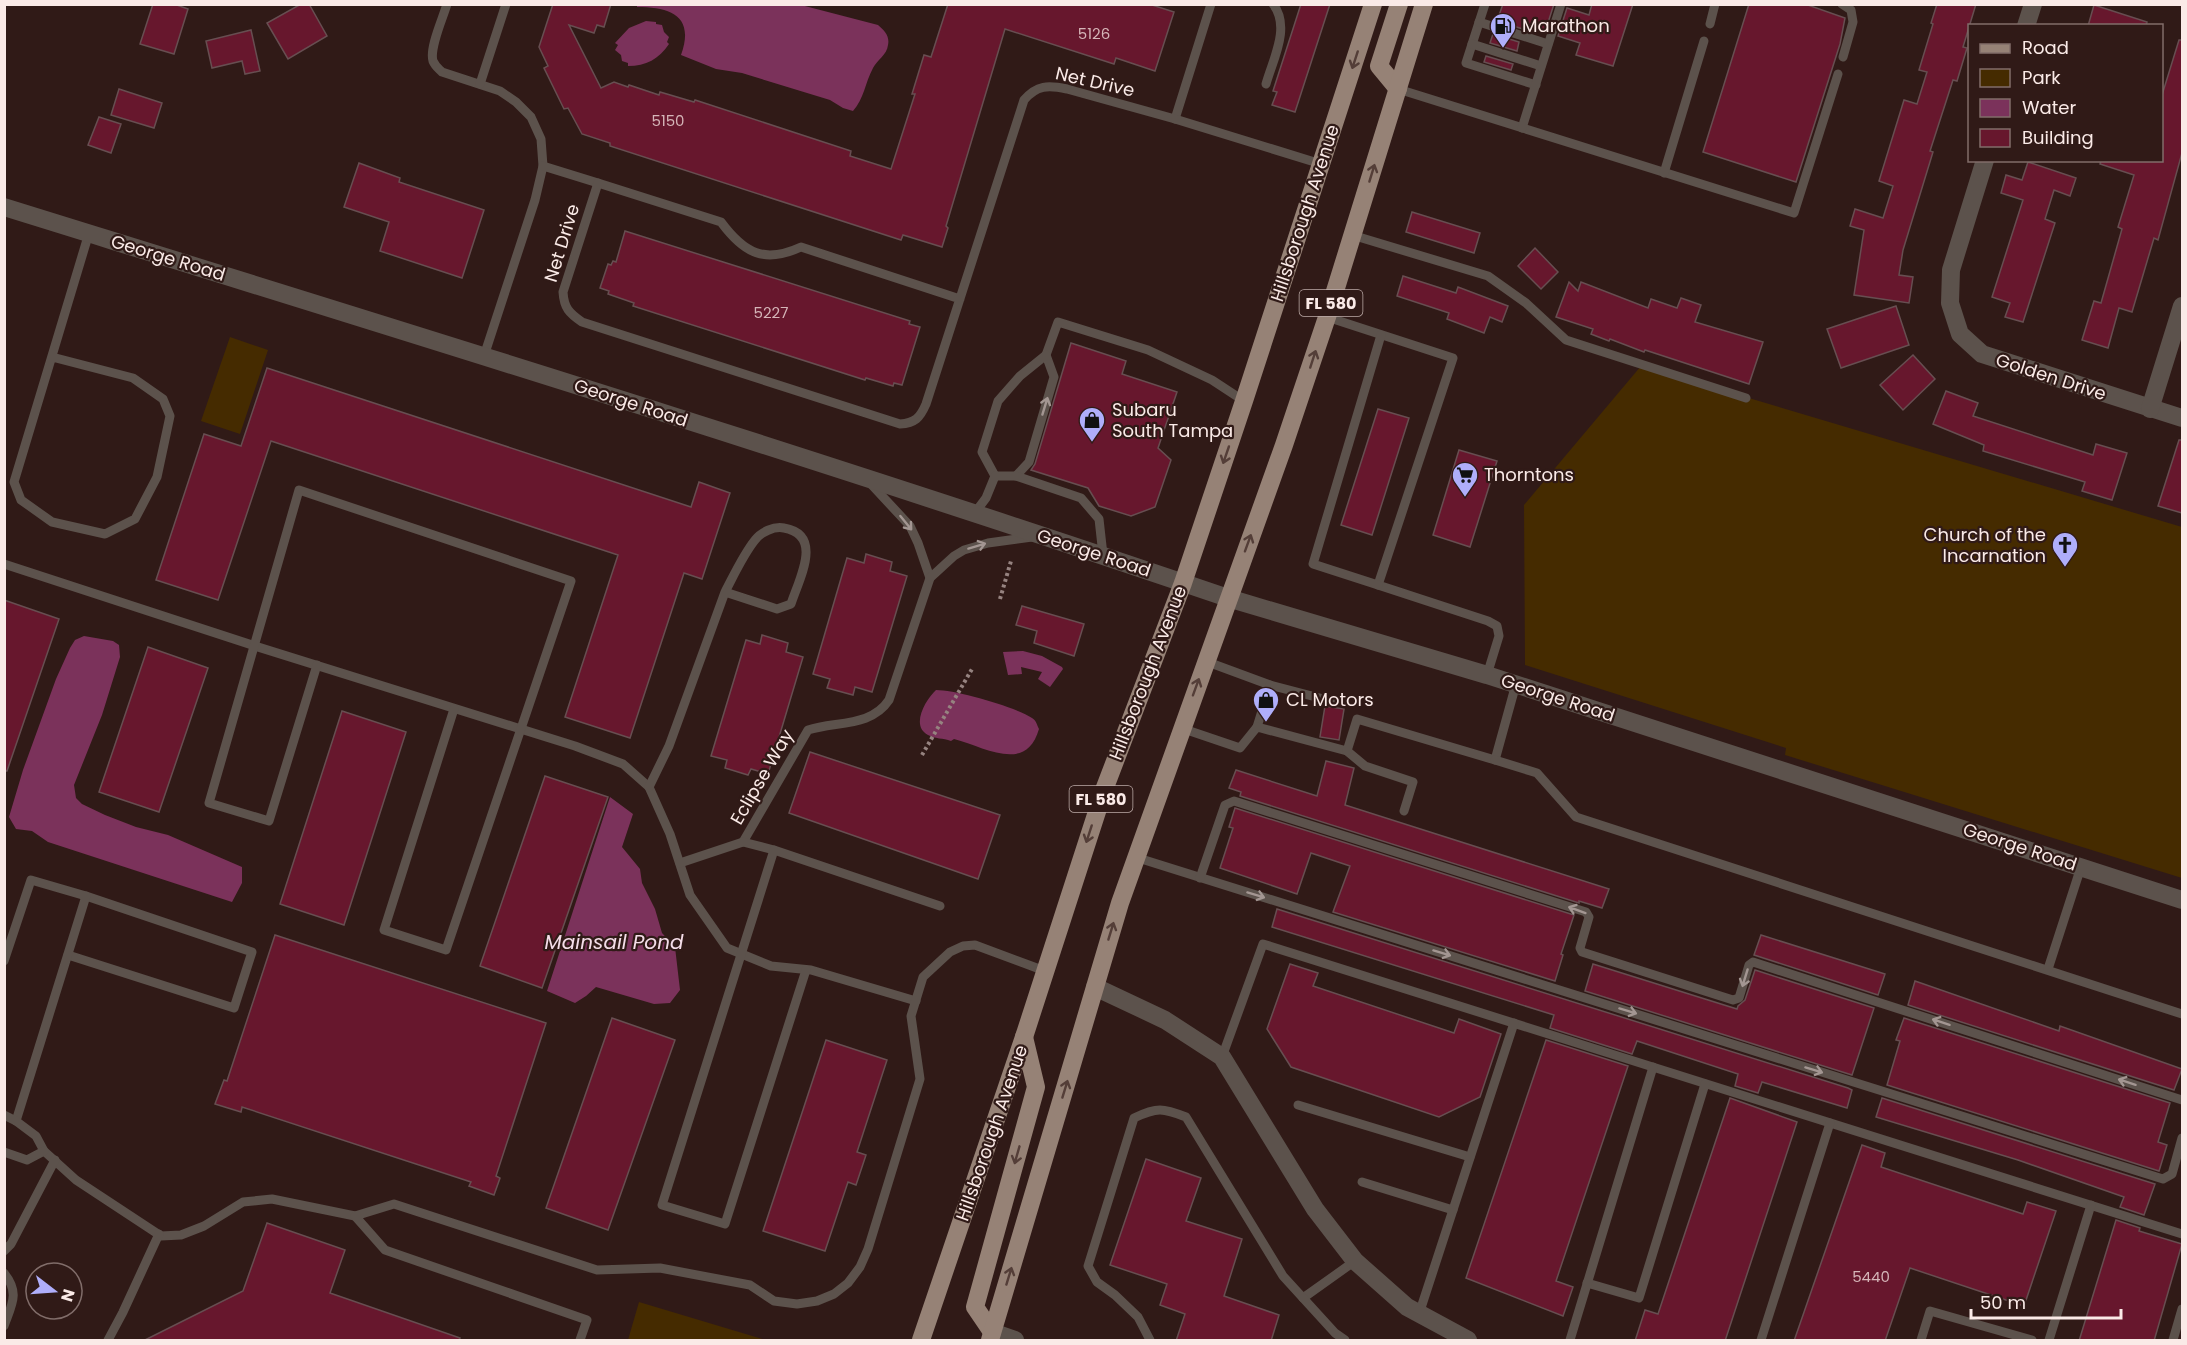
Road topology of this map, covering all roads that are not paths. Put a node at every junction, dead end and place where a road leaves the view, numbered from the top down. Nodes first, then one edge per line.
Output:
1 (447, 4) edge
2 (506, 4) edge
3 (1211, 4) edge
4 (1273, 4) edge
5 (1373, 4) edge
6 (1399, 4) edge
7 (1424, 4) edge
8 (1485, 4) edge
9 (1561, 4) edge
10 (1715, 4) edge
11 (1842, 4) edge
12 (2032, 4) edge
13 (1479, 22) junction
14 (1710, 24) dead end
15 (2027, 24) edge
16 (1704, 41) dead end
17 (1472, 44) junction
18 (1548, 44) junction
19 (1843, 57) dead end
20 (1541, 66) junction
21 (1838, 74) dead end
22 (480, 84) junction
23 (1266, 84) dead end
24 (1536, 85) junction
25 (1398, 88) junction
26 (1175, 119) junction
27 (1522, 128) junction
28 (1984, 162) edge
29 (1321, 164) junction
30 (543, 166) junction
31 (1664, 173) junction
32 (598, 183) junction
33 (4, 207) edge
34 (89, 233) junction
35 (1352, 235) junction
36 (960, 299) junction
37 (2182, 306) edge
38 (1327, 317) junction
39 (1381, 335) junction
40 (1046, 355) junction
41 (484, 356) junction
42 (52, 357) junction
43 (1746, 398) dead end
44 (1244, 401) junction
45 (2150, 409) junction
46 (2182, 418) edge
47 (995, 476) junction
48 (1016, 476) junction
49 (867, 479) junction
50 (974, 514) junction
51 (1040, 535) junction
52 (1103, 555) junction
53 (4, 564) edge
54 (930, 578) junction
55 (1183, 583) junction
56 (1378, 585) junction
57 (725, 592) junction
58 (1228, 598) junction
59 (255, 646) junction
60 (1205, 661) junction
61 (317, 665) junction
62 (1487, 675) junction
63 (1516, 684) junction
64 (1270, 685) junction
65 (1335, 702) dead end
66 (454, 709) junction
67 (1257, 727) junction
68 (1181, 728) junction
69 (520, 730) junction
70 (1347, 751) junction
71 (1495, 760) junction
72 (649, 787) junction
73 (1404, 811) dead end
74 (743, 842) junction
75 (774, 850) junction
76 (1135, 857) junction
77 (680, 863) junction
78 (2081, 867) junction
79 (1200, 878) junction
80 (86, 896) junction
81 (2182, 900) edge
82 (940, 906) dead end
83 (68, 954) junction
84 (742, 954) junction
85 (4, 961) edge
86 (2048, 969) junction
87 (806, 970) junction
88 (1045, 971) junction
89 (1095, 987) junction
90 (916, 1001) junction
91 (2182, 1014) edge
92 (1514, 1023) junction
93 (1024, 1037) junction
94 (1222, 1057) junction
95 (1653, 1067) junction
96 (1705, 1084) junction
97 (2182, 1100) edge
98 (1298, 1105) dead end
99 (4, 1115) edge
100 (16, 1121) junction
101 (1830, 1123) junction
102 (2182, 1138) edge
103 (44, 1151) junction
104 (4, 1152) edge
105 (1470, 1157) junction
106 (55, 1160) junction
107 (1362, 1182) dead end
108 (2091, 1205) junction
109 (1453, 1210) junction
110 (355, 1216) junction
111 (159, 1234) junction
112 (2182, 1234) edge
113 (4, 1251) edge
114 (1355, 1261) junction
115 (4, 1273) edge
116 (1587, 1283) junction
117 (1303, 1298) junction
118 (2182, 1309) edge
119 (1419, 1314) junction
120 (4, 1326) edge
121 (991, 1336) edge
122 (108, 1341) edge
123 (580, 1341) edge
124 (921, 1341) edge
125 (1015, 1341) edge
126 (1150, 1341) edge
127 (1345, 1341) edge
128 (1468, 1341) edge
129 (1570, 1341) edge
130 (1761, 1341) edge
131 (1921, 1341) edge
132 (2032, 1341) edge
133 (2049, 1341) edge
134 (2173, 1341) edge

1 - 22 lane
2 - 22 lane
3 - 26 lane
4 - 23 lane
5 -> 29 main road, Hillsborough Avenue / FL 580
6 - 25 main road
7 - 25 main road, FL 580
8 - 13 lane
9 - 18 lane
10 - 14 lane
11 - 19 lane
12 - 15 street
13 - 17 lane
13 - 18 lane
16 - 31 lane
17 - 20 lane
17 - 24 lane
18 - 20 lane
20 - 24 lane
21 - 31 lane
22 - 30 lane
24 - 27 lane
25 - 27 lane
35 -> 25 main road, FL 580
26 - 29 lane, Net Drive
26 - 36 lane, Net Drive
27 - 31 lane
28 - 45 street, Golden Drive
29 - 44 main road, Hillsborough Avenue / FL 580
30 - 32 lane
30 - 41 lane
32 - 36 lane
32 - 36 lane, Net Drive
33 - 34 street, George Road
34 - 41 street, George Road
34 - 42 lane
35 - 38 main road, FL 580
35 - 43 lane
37 - 45 street
38 - 39 lane
58 -> 38 main road, FL 580
39 - 56 lane
39 - 56 lane
40 - 44 lane
40 - 47 lane
48 -> 40 lane
41 - 49 street, George Road
42 - 42 lane
44 -> 55 main road, Hillsborough Avenue / FL 580
45 - 46 street, Golden Drive
47 - 48 lane
47 - 50 lane
48 - 52 lane
49 - 50 street, George Road
49 -> 54 lane
50 - 51 street, George Road
51 - 52 street, George Road
54 -> 51 lane
52 - 55 street, George Road
53 - 59 lane
54 - 74 lane, Eclipse Way
55 - 58 street, George Road
55 -> 88 main road, Hillsborough Avenue / FL 580
56 - 62 lane
57 - 57 lane
57 - 72 lane
58 - 60 main road, FL 580
58 - 62 street, George Road
59 - 61 lane
59 - 61 lane
59 - 69 lane
60 - 64 lane
68 -> 60 main road, FL 580
61 - 66 lane
62 - 63 street, George Road
63 - 71 lane
63 - 78 street, George Road
64 - 65 lane
64 - 67 lane
66 - 69 lane
66 - 69 lane
67 - 68 lane
67 - 70 lane
68 - 76 main road, FL 580
69 - 72 lane
70 - 71 lane
70 - 73 lane
71 - 86 lane
72 - 77 lane
74 - 75 lane
74 - 77 lane
75 - 82 lane
75 - 84 lane
76 - 79 lane
89 -> 76 main road, FL 580
77 - 84 lane
78 - 81 street, George Road
78 - 86 lane
97 -> 79 lane
79 -> 102 lane
80 - 83 lane
80 - 83 lane
80 - 85 lane
83 - 100 lane
84 - 87 lane
84 - 87 lane
86 - 91 lane
87 - 90 lane
88 - 90 lane
88 - 93 main road, Hillsborough Avenue / FL 580
89 - 94 street
121 -> 89 main road, FL 580
90 - 110 lane
92 - 94 lane
92 - 95 lane
92 - 105 lane
93 -> 121 main road
93 - 124 main road, Hillsborough Avenue / FL 580
94 - 114 street
95 - 96 lane
95 - 116 lane
96 - 101 lane
96 - 116 lane
98 - 105 lane
99 - 100 lane
100 - 103 lane
101 - 108 lane
101 - 130 lane
103 - 104 lane
103 - 106 lane
105 - 109 lane
106 - 111 lane
106 - 113 lane
107 - 109 lane
108 - 112 lane
108 - 133 lane
109 - 119 lane
110 - 111 lane
110 - 123 lane
111 - 122 lane
114 - 117 lane
114 - 119 street
115 - 120 lane
116 - 129 lane
117 - 126 lane
117 - 127 lane
118 - 134 lane
119 - 128 street
121 - 125 street
131 - 132 lane

